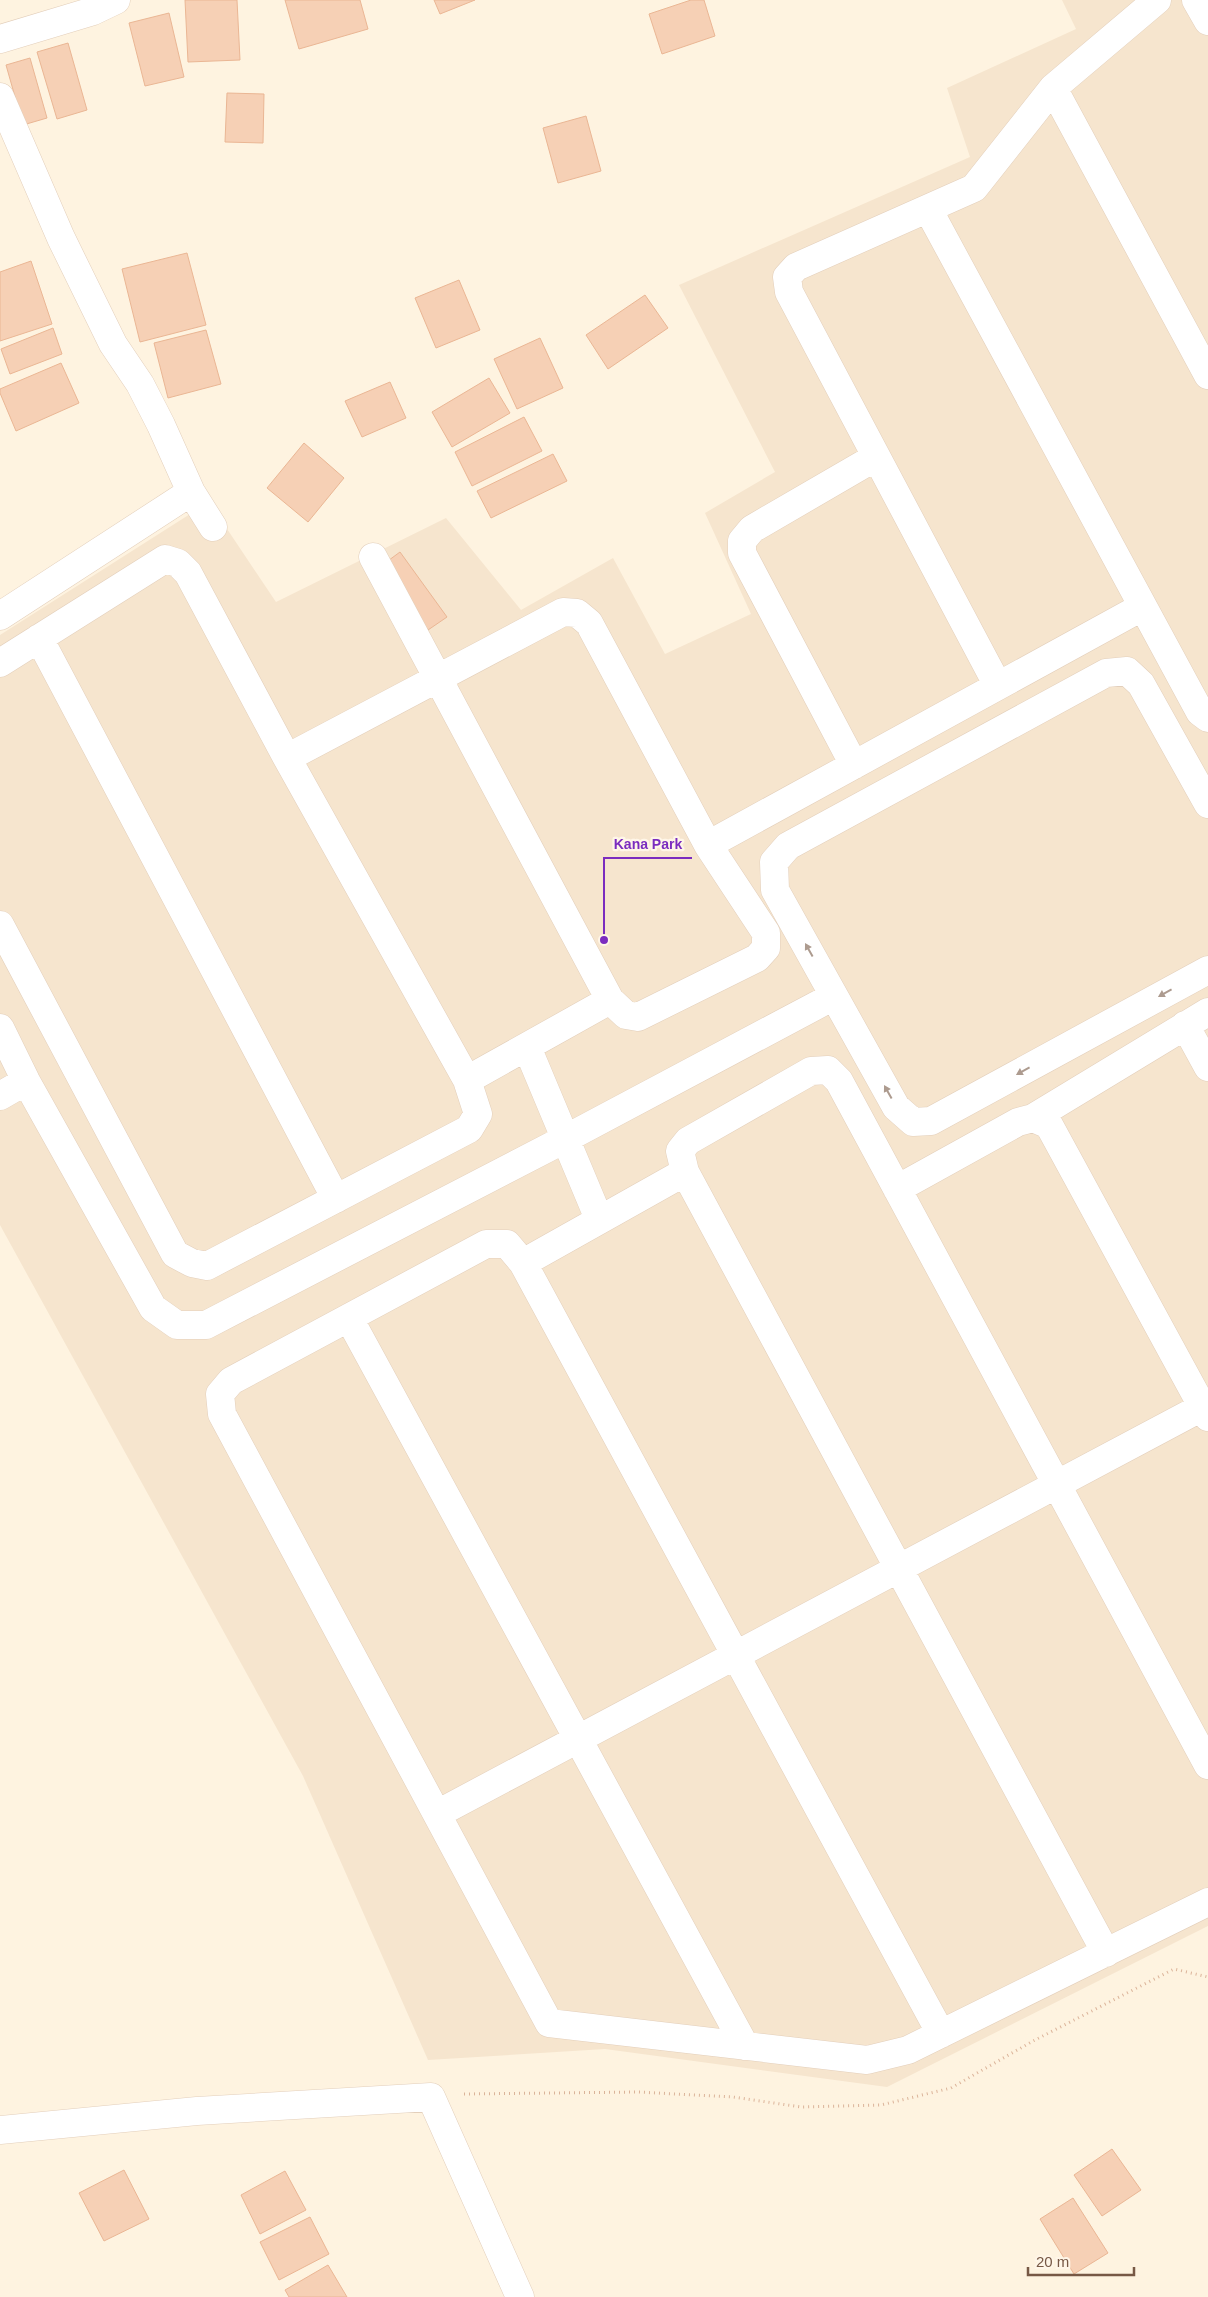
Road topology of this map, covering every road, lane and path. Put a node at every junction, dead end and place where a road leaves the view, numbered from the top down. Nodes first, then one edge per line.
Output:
1 (116, 0) edge
2 (1157, 0) edge
3 (1196, 0) edge
4 (1208, 21) edge
5 (0, 39) edge
6 (1053, 88) junction
7 (0, 97) edge
8 (928, 209) junction
9 (1208, 375) edge
10 (876, 457) junction
11 (192, 492) junction
12 (213, 527) dead end
13 (373, 557) dead end
14 (1142, 607) junction
15 (0, 616) edge
16 (39, 638) junction
17 (0, 663) edge
18 (438, 678) junction
19 (998, 686) junction
20 (1208, 718) edge
21 (287, 758) junction
22 (854, 765) junction
23 (1207, 799) edge
24 (708, 846) junction
25 (0, 925) edge
26 (1208, 970) edge
27 (834, 996) junction
28 (610, 1000) junction
29 (1197, 1018) edge
30 (0, 1028) edge
31 (527, 1047) junction
32 (1208, 1067) edge
33 (26, 1080) junction
34 (467, 1080) junction
35 (0, 1096) edge
36 (1033, 1118) junction
37 (565, 1139) junction
38 (685, 1172) junction
39 (898, 1189) junction
40 (336, 1199) junction
41 (599, 1218) junction
42 (523, 1263) junction
43 (349, 1318) junction
44 (1206, 1409) edge
45 (1057, 1485) junction
46 (899, 1568) junction
47 (736, 1656) junction
48 (578, 1739) junction
49 (1208, 1765) edge
50 (436, 1814) junction
51 (1208, 1902) edge
52 (1106, 1953) junction
53 (941, 2034) junction
54 (745, 2046) junction
55 (0, 2130) edge
56 (520, 2297) edge

1 - 5 street
2 - 6 street
3 - 4 street
6 - 8 street
6 - 9 street
7 - 11 street
8 - 10 street
8 - 14 street
10 - 19 street
10 - 22 street
11 - 12 street
11 - 15 street
13 - 18 street
14 - 19 street
14 - 20 street
16 - 17 street
16 - 21 street
16 - 40 street
18 - 21 street
18 - 24 street
18 - 28 street
19 - 22 street
21 - 34 street
22 - 24 street
27 -> 23 street
24 - 28 street
25 - 40 street
26 -> 27 street
27 - 37 street
28 - 31 street
29 - 32 street
29 - 36 street
30 - 33 street
31 - 34 street
31 - 37 street
33 - 35 street
33 - 37 street
34 - 40 street
36 - 39 street
36 - 44 street
37 - 41 street
38 - 39 street
38 - 41 street
38 - 46 street
39 - 45 street
41 - 42 street
42 - 43 street
42 - 47 street
43 - 48 street
43 - 50 street
44 - 45 street
45 - 46 street
45 - 49 street
46 - 47 street
46 - 52 street
47 - 48 street
47 - 53 street
48 - 50 street
48 - 54 street
50 - 54 street
51 - 52 street
52 - 53 street
53 - 54 street
55 - 56 street

